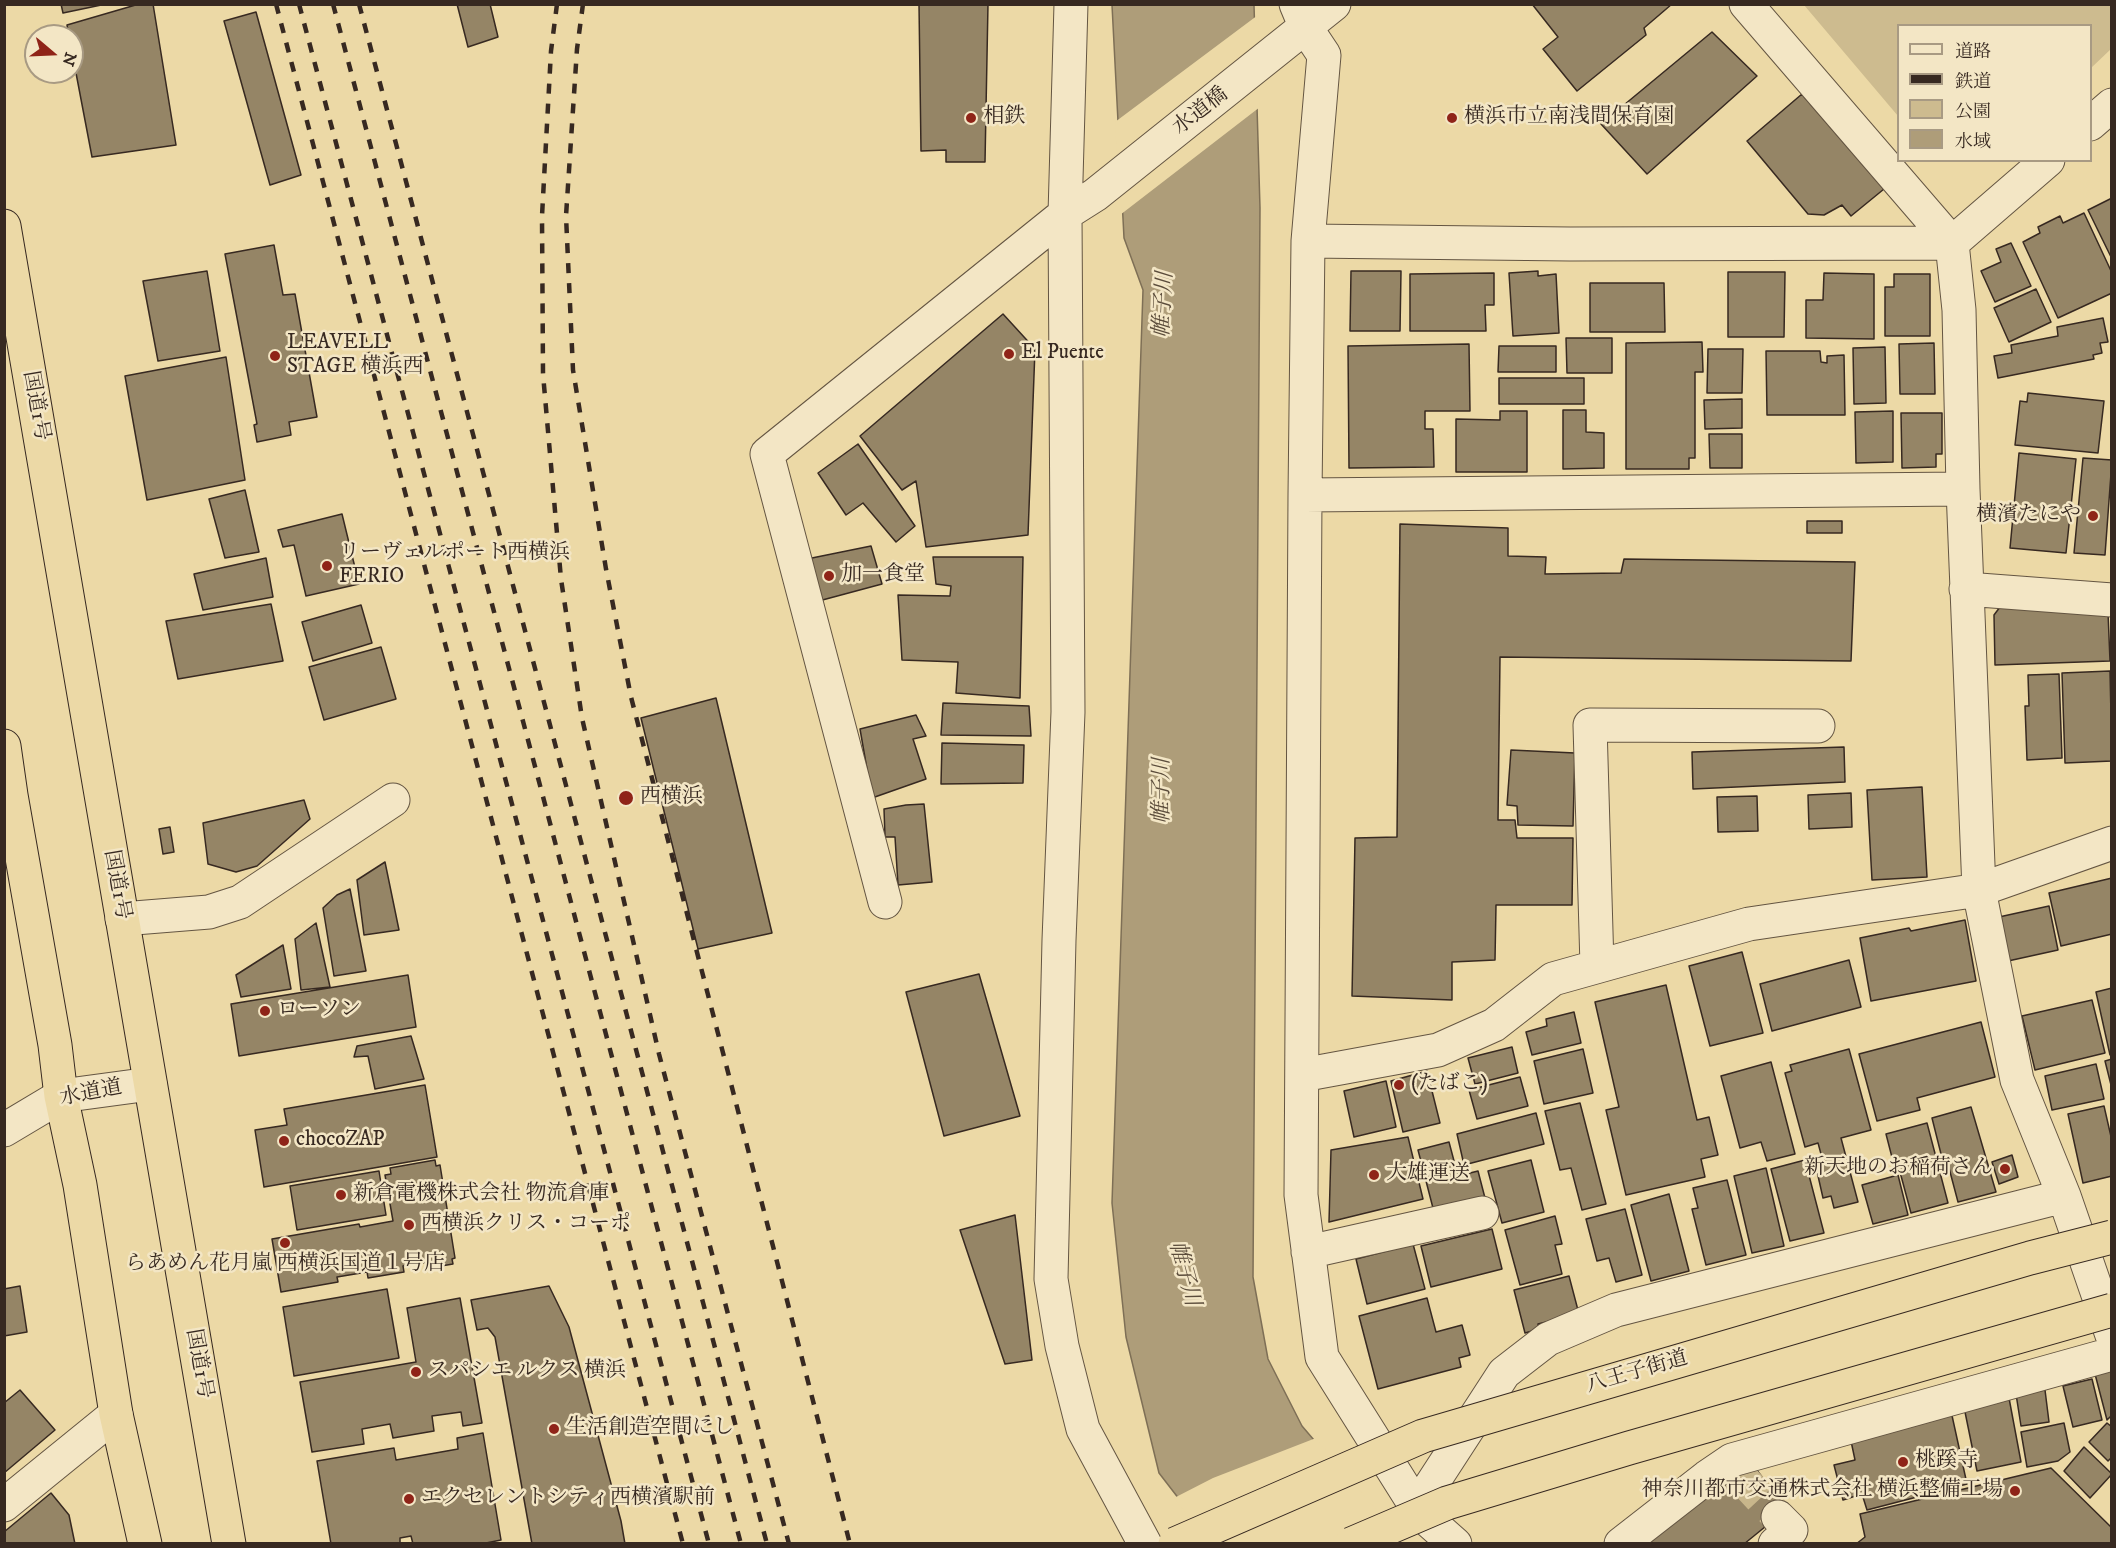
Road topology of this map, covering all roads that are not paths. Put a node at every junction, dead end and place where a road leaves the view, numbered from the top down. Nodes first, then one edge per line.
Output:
1 (1071, 4) edge
2 (1334, 4) edge
3 (1746, 4) edge
4 (1301, 16) edge
5 (2112, 105) edge
6 (2092, 123) edge
7 (2046, 162) edge
8 (1065, 214) junction
9 (4, 226) edge
10 (1308, 242) junction
11 (1952, 243) junction
12 (1962, 489) junction
13 (1305, 495) junction
14 (1966, 589) junction
15 (2112, 600) edge
16 (1818, 726) dead end
17 (4, 746) edge
18 (8, 795) edge
19 (393, 800) dead end
20 (2112, 843) edge
21 (1979, 890) junction
22 (885, 902) dead end
23 (122, 920) junction
24 (1597, 966) junction
25 (1302, 1075) junction
26 (150, 1084) junction
27 (61, 1096) junction
28 (4, 1131) edge
29 (2064, 1196) junction
30 (1482, 1213) dead end
31 (2112, 1238) edge
32 (1308, 1251) junction
33 (2112, 1310) edge
34 (2112, 1335) edge
35 (2112, 1354) edge
36 (116, 1414) junction
37 (4, 1505) edge
38 (1417, 1507) junction
39 (145, 1544) edge
40 (229, 1544) edge
41 (1145, 1544) edge
42 (1175, 1544) edge
43 (1351, 1544) edge
44 (1455, 1544) edge
45 (1621, 1544) edge

1 - 8 street
2 - 4 street
3 - 11 street
4 - 8 street, 水道橋
4 - 10 street
5 - 6 street
7 - 11 street
8 - 22 street, 水道橋
8 - 41 street
9 - 23 highway, 国道1号
10 - 11 street
10 - 13 street
11 - 12 street
12 - 13 street
12 - 14 street
13 - 25 street
14 - 15 street
14 - 21 street
16 - 24 street
17 - 18 highway
18 - 27 highway
19 - 23 street
20 - 21 street
21 - 24 street
21 - 29 street
23 - 26 highway, 国道1号
24 - 25 street
25 - 32 street
26 - 27 street, 水道道
26 - 40 highway, 国道1号
27 - 28 street, 水道道
27 - 36 highway
29 - 34 street
29 - 38 street
30 - 32 street
31 - 42 highway, 八王子街道, bridge
32 - 38 street
33 - 43 highway, bridge
35 - 45 street
36 - 37 street
36 - 39 highway
38 - 44 street

